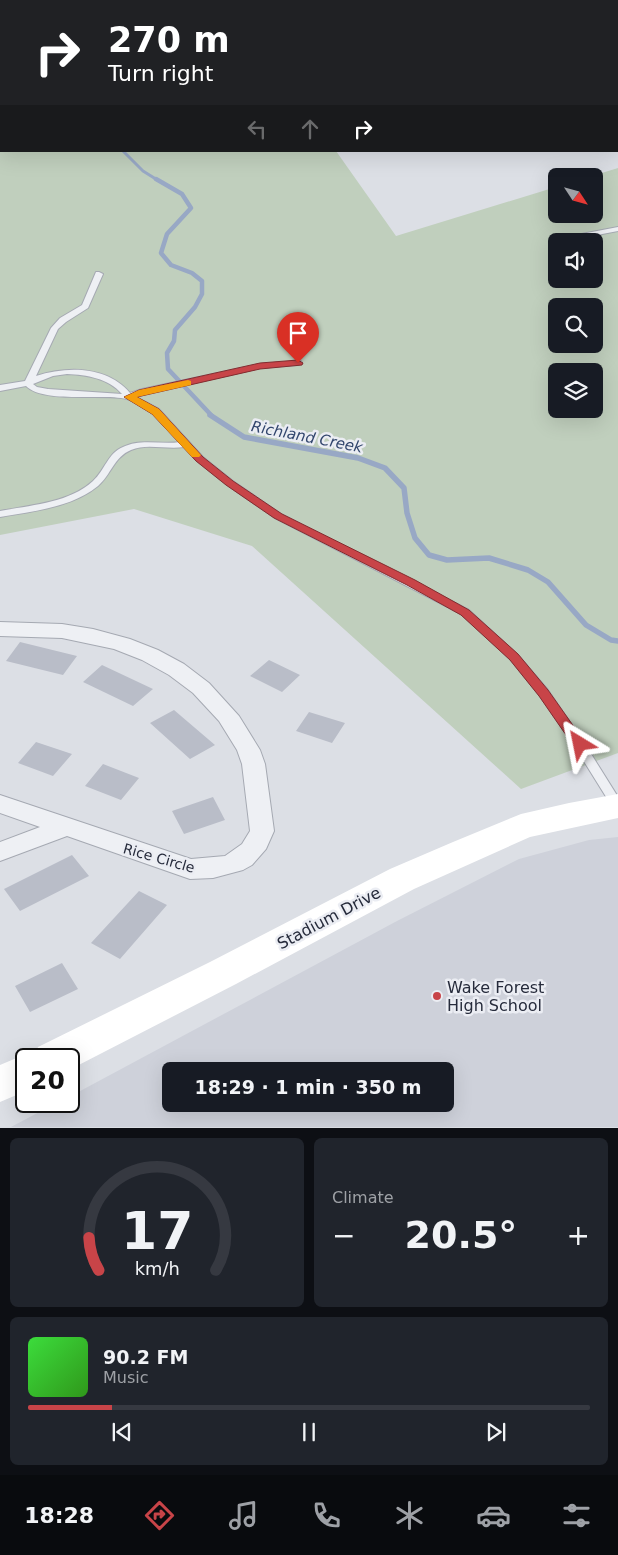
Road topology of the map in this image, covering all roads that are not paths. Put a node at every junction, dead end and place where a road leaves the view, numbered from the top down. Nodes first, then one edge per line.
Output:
1 (618, 229) edge
2 (597, 233) edge
3 (99, 274) dead end
4 (298, 363) dead end
5 (28, 383) junction
6 (0, 388) edge
7 (129, 397) junction
8 (185, 444) junction
9 (0, 514) edge
10 (0, 629) edge
11 (0, 804) edge
12 (618, 806) edge
13 (63, 828) junction
14 (0, 852) edge
15 (74, 1048) edge
16 (15, 1077) edge
17 (0, 1085) edge

1 - 2 lane
3 - 5 lane
4 - 7 lane
5 - 6 lane
5 - 7 lane
5 - 7 lane
7 - 8 lane
8 - 9 lane
8 - 12 lane
10 - 13 street, Rice Circle
11 - 13 street, Rice Circle
12 - 15 street, Stadium Drive
13 - 14 street
16 - 17 street

